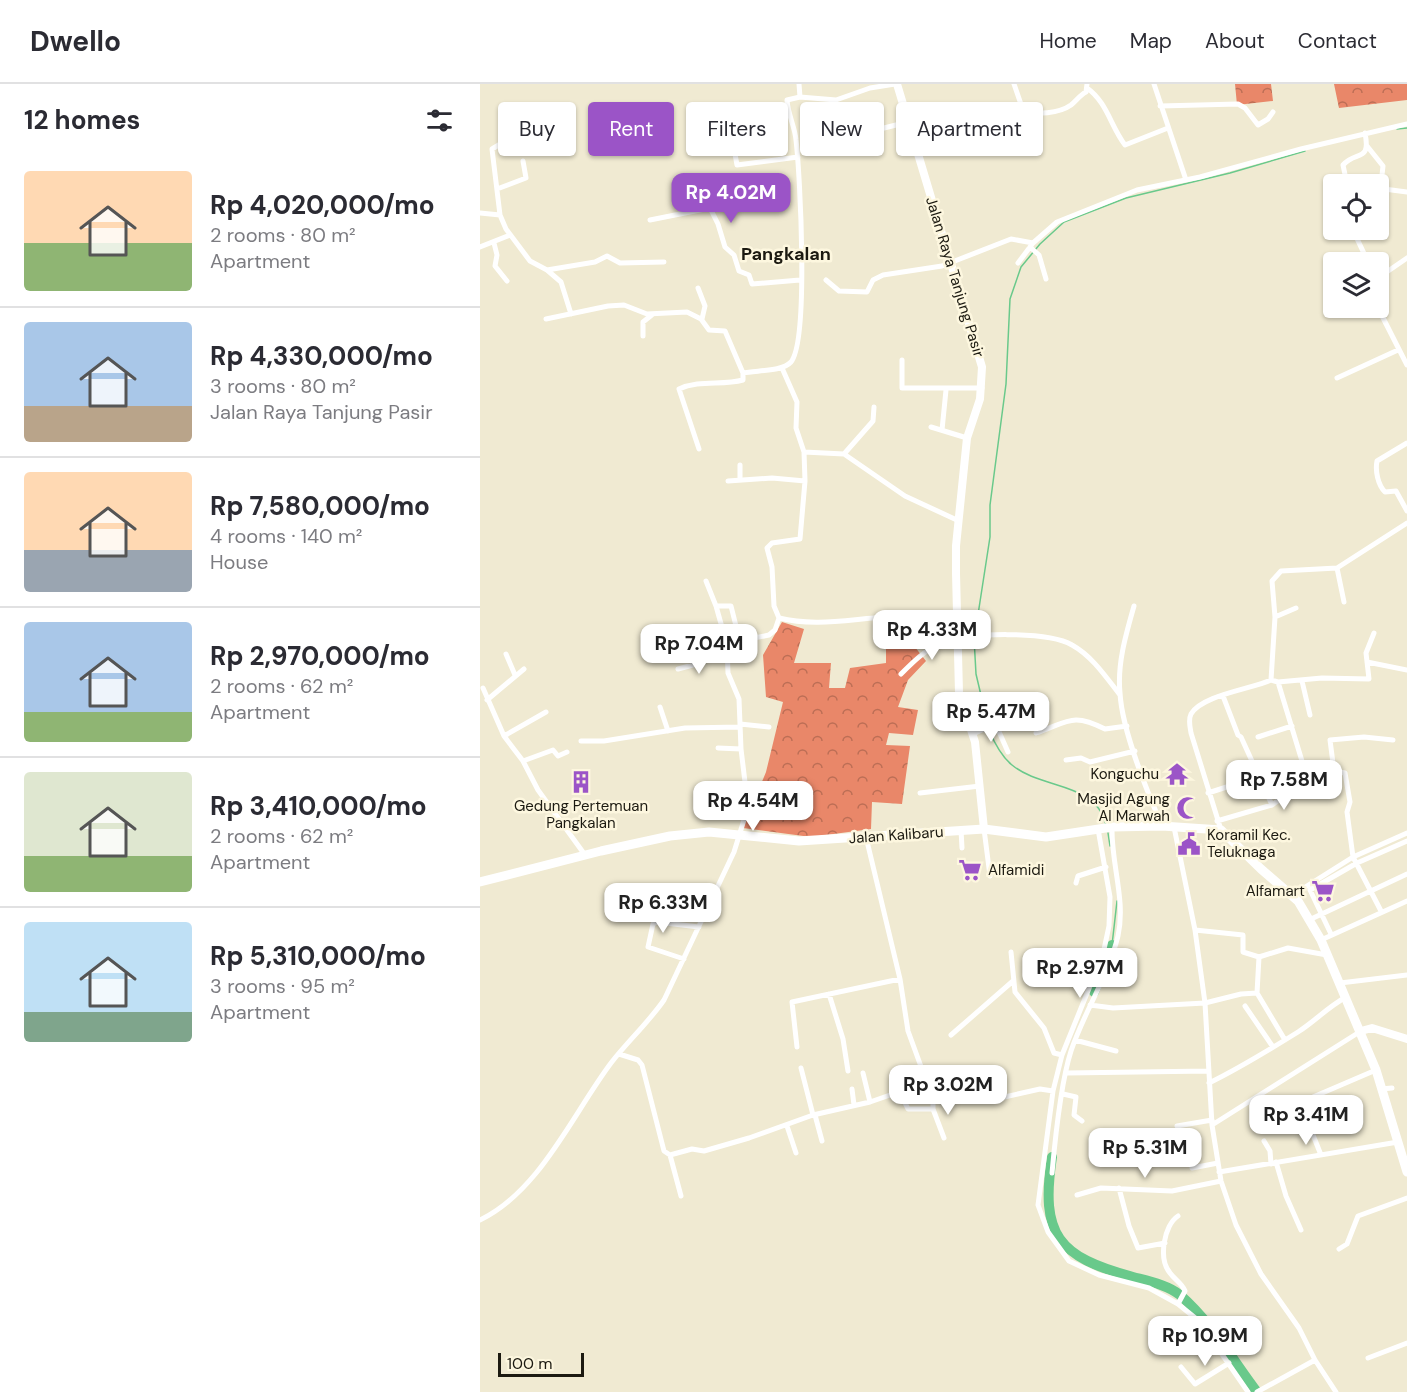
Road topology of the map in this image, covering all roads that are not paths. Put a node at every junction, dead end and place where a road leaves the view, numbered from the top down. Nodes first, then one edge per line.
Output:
1 (800, 84) edge
2 (896, 84) edge
3 (1014, 84) edge
4 (1154, 84) edge
5 (1087, 86) edge
6 (799, 98) junction
7 (902, 102) edge
8 (1160, 106) junction
9 (1273, 112) dead end
10 (1407, 124) edge
11 (1168, 128) junction
12 (1366, 138) junction
13 (498, 145) edge
14 (735, 156) edge
15 (919, 156) edge
16 (798, 157) junction
17 (523, 160) dead end
18 (737, 165) junction
19 (737, 174) dead end
20 (1346, 174) edge
21 (1186, 180) junction
22 (497, 189) junction
23 (1407, 192) edge
24 (480, 213) edge
25 (500, 215) junction
26 (650, 220) dead end
27 (510, 235) junction
28 (494, 243) junction
29 (1031, 246) junction
30 (480, 247) edge
31 (1407, 258) edge
32 (664, 262) dead end
33 (952, 262) junction
34 (1018, 263) dead end
35 (547, 270) junction
36 (1389, 271) edge
37 (1046, 279) dead end
38 (800, 280) junction
39 (826, 280) dead end
40 (507, 281) dead end
41 (698, 288) dead end
42 (571, 314) junction
43 (653, 314) junction
44 (1383, 318) edge
45 (546, 319) dead end
46 (702, 319) junction
47 (643, 336) dead end
48 (1398, 350) junction
49 (902, 360) dead end
50 (1407, 365) edge
51 (782, 368) junction
52 (743, 373) junction
53 (1337, 378) dead end
54 (982, 388) junction
55 (946, 390) junction
56 (874, 407) dead end
57 (931, 427) dead end
58 (942, 430) junction
59 (967, 438) junction
60 (1407, 443) edge
61 (699, 449) dead end
62 (804, 452) junction
63 (844, 454) junction
64 (740, 465) dead end
65 (740, 480) junction
66 (728, 481) dead end
67 (805, 481) junction
68 (1407, 511) edge
69 (959, 521) junction
70 (1407, 523) edge
71 (1337, 568) junction
72 (706, 581) dead end
73 (1344, 602) dead end
74 (716, 606) junction
75 (1134, 606) dead end
76 (1296, 608) dead end
77 (958, 617) junction
78 (1275, 617) junction
79 (779, 618) junction
80 (1374, 633) dead end
81 (960, 638) junction
82 (740, 642) junction
83 (727, 645) junction
84 (506, 654) dead end
85 (1367, 662) junction
86 (524, 669) dead end
87 (678, 669) dead end
88 (1407, 670) edge
89 (901, 674) dead end
90 (515, 675) junction
91 (1274, 681) junction
92 (1302, 681) junction
93 (483, 688) dead end
94 (1120, 695) junction
95 (1223, 696) junction
96 (487, 700) junction
97 (660, 707) dead end
98 (546, 712) dead end
99 (1310, 715) dead end
100 (1013, 716) dead end
101 (740, 725) junction
102 (994, 726) junction
103 (1127, 726) junction
104 (1292, 726) junction
105 (770, 727) dead end
106 (668, 731) junction
107 (977, 732) junction
108 (1036, 733) dead end
109 (504, 736) junction
110 (1258, 737) dead end
111 (1393, 740) dead end
112 (581, 741) dead end
113 (718, 748) dead end
114 (741, 749) junction
115 (1135, 751) junction
116 (567, 752) dead end
117 (1008, 752) dead end
118 (1066, 760) dead end
119 (523, 761) junction
120 (1332, 764) junction
121 (1305, 771) junction
122 (1239, 783) dead end
123 (980, 786) junction
124 (920, 793) dead end
125 (1208, 793) junction
126 (1272, 805) junction
127 (1219, 825) junction
128 (1162, 826) junction
129 (1174, 827) junction
130 (1106, 828) junction
131 (984, 829) junction
132 (961, 830) junction
133 (1407, 833) edge
134 (741, 834) junction
135 (866, 837) junction
136 (1407, 841) edge
137 (962, 848) dead end
138 (585, 855) junction
139 (1353, 857) junction
140 (1357, 863) junction
141 (1106, 867) junction
142 (1407, 873) edge
143 (990, 876) dead end
144 (480, 882) edge
145 (1076, 883) dead end
146 (1372, 888) junction
147 (1291, 896) junction
148 (1407, 901) edge
149 (1381, 911) junction
150 (1320, 913) junction
151 (1309, 920) junction
152 (699, 927) junction
153 (1195, 930) junction
154 (1331, 934) junction
155 (1321, 940) junction
156 (1011, 952) dead end
157 (1327, 955) junction
158 (1259, 957) junction
159 (684, 959) junction
160 (1097, 968) junction
161 (1407, 975) edge
162 (900, 979) junction
163 (1012, 981) junction
164 (1033, 983) dead end
165 (1340, 983) junction
166 (1257, 993) junction
167 (829, 994) junction
168 (1346, 997) junction
169 (1205, 1003) junction
170 (1090, 1005) junction
171 (1245, 1006) dead end
172 (1361, 1031) junction
173 (951, 1035) dead end
174 (1407, 1039) edge
175 (1285, 1040) junction
176 (1075, 1041) junction
177 (797, 1047) dead end
178 (1273, 1047) junction
179 (1116, 1051) dead end
180 (619, 1054) junction
181 (1062, 1055) junction
182 (801, 1068) dead end
183 (1376, 1070) junction
184 (848, 1071) dead end
185 (1209, 1071) junction
186 (863, 1073) dead end
187 (1067, 1073) junction
188 (1209, 1083) junction
189 (1392, 1088) dead end
190 (852, 1089) dead end
191 (1382, 1089) junction
192 (899, 1090) junction
193 (1053, 1091) junction
194 (1063, 1094) junction
195 (933, 1097) dead end
196 (1313, 1097) dead end
197 (1000, 1098) dead end
198 (870, 1102) junction
199 (854, 1105) junction
200 (933, 1109) junction
201 (814, 1115) junction
202 (1307, 1120) dead end
203 (1082, 1121) dead end
204 (1212, 1123) junction
205 (787, 1126) junction
206 (1177, 1126) dead end
207 (944, 1138) dead end
208 (822, 1141) dead end
209 (1264, 1142) dead end
210 (1398, 1142) junction
211 (796, 1153) dead end
212 (670, 1155) junction
213 (1322, 1155) junction
214 (1218, 1163) junction
215 (1273, 1163) junction
216 (1192, 1168) dead end
217 (1219, 1172) junction
218 (1052, 1173) dead end
219 (1407, 1173) edge
220 (1221, 1181) junction
221 (1119, 1188) junction
222 (681, 1196) dead end
223 (1077, 1196) dead end
224 (1407, 1198) edge
225 (1178, 1216) dead end
226 (480, 1220) edge
227 (1301, 1230) dead end
228 (1166, 1243) junction
229 (1339, 1249) dead end
230 (1181, 1299) junction
231 (1407, 1343) edge
232 (1216, 1345) junction
233 (1206, 1354) dead end
234 (1368, 1358) dead end
235 (1315, 1360) junction
236 (1229, 1364) junction
237 (1181, 1366) dead end
238 (1260, 1391) edge
239 (1248, 1392) edge
240 (1336, 1392) edge

1 - 6 street
2 - 6 street
2 - 7 street, Jalan Raya Tanjung Pasir
3 - 5 street
4 - 8 street
5 - 11 street
6 - 16 street
8 - 9 street
8 - 11 street
10 - 12 street
11 - 21 street
12 - 20 street
12 - 21 street
12 - 23 street
13 - 22 street
14 - 18 street
15 - 33 street, Jalan Raya Tanjung Pasir
16 - 18 street
16 - 38 street
17 - 22 street
18 - 19 street
21 - 29 street
22 - 25 street
24 - 25 street
25 - 27 street
26 - 38 street
27 - 28 street
27 - 35 street
28 - 30 street
28 - 40 street
29 - 33 street
29 - 34 street
29 - 37 street
31 - 36 street
32 - 35 street
33 - 39 street
33 - 54 street, Jalan Raya Tanjung Pasir
35 - 42 street
38 - 51 street
41 - 46 street
42 - 43 street
42 - 45 street
43 - 46 street
43 - 47 street
44 - 48 street
46 - 52 street
48 - 50 street
48 - 53 street
49 - 55 street
51 - 52 street
51 - 62 street
52 - 61 street
54 - 55 street
54 - 59 street, Jalan Raya Tanjung Pasir
55 - 58 street
56 - 63 street
57 - 58 street
58 - 59 street
59 - 69 street, Jalan Raya Tanjung Pasir
60 - 68 street
62 - 63 street
62 - 67 street
63 - 69 street
64 - 65 street
65 - 66 street
65 - 67 street
67 - 79 street
69 - 77 street, Jalan Raya Tanjung Pasir
70 - 71 street
71 - 73 street
71 - 78 street
72 - 74 street
74 - 82 street
74 - 83 street
75 - 94 street
76 - 78 street
77 - 79 street
77 - 81 street, Jalan Raya Tanjung Pasir
78 - 91 street
79 - 82 street
80 - 85 street
81 - 89 street
81 - 94 street
81 - 107 street, Jalan Raya Tanjung Pasir
82 - 83 street
83 - 87 street
83 - 101 street
84 - 90 street
85 - 88 street
85 - 92 street
86 - 90 street
90 - 96 street
91 - 92 street
91 - 95 street
91 - 104 street
92 - 99 street
93 - 96 street
94 - 103 street
95 - 125 street
95 - 126 street
96 - 109 street
97 - 106 street
98 - 109 street
100 - 102 street
101 - 105 street
101 - 106 street
101 - 114 street
102 - 107 street
102 - 117 street
103 - 108 street
103 - 115 street
104 - 110 street
104 - 121 street
106 - 112 street
107 - 123 street, Jalan Raya Tanjung Pasir
109 - 119 street
111 - 120 street
113 - 114 street
114 - 134 street
115 - 118 street
115 - 128 street
116 - 119 street
119 - 138 street
120 - 121 street
120 - 139 street
121 - 126 street
122 - 125 street
123 - 124 street
123 - 131 street, Jalan Raya Tanjung Pasir
125 - 127 street
126 - 127 street
127 - 129 main road, Jalan Kalibaru
127 - 147 main road
128 - 129 main road, Jalan Kalibaru
128 - 130 main road, Jalan Kalibaru
129 - 153 street
130 - 131 main road, Jalan Kalibaru
130 - 141 street
130 - 170 street
131 - 132 main road, Jalan Kalibaru
131 - 143 street
132 - 135 main road, Jalan Kalibaru
132 - 137 street
133 - 139 street
134 - 135 main road, Jalan Kalibaru
134 - 138 main road, Jalan Kalibaru
134 - 152 street
135 - 162 street
136 - 140 street
138 - 144 main road, Jalan Kalibaru
139 - 140 street
139 - 147 street
140 - 146 street
140 - 150 street
141 - 145 street
141 - 160 street
142 - 146 street
146 - 149 street
146 - 150 street
147 - 151 main road
148 - 149 street
149 - 154 street
150 - 151 street
150 - 154 street
151 - 155 main road
152 - 159 street
152 - 159 street
153 - 158 street
153 - 169 street
154 - 155 street
155 - 157 main road
156 - 163 street
157 - 158 street
157 - 165 main road
158 - 166 street
159 - 180 street
160 - 164 street
160 - 181 street
161 - 165 street
162 - 167 street
162 - 192 street
163 - 173 street
163 - 181 street
165 - 168 main road
166 - 169 street
166 - 175 street
167 - 177 street
167 - 184 street
168 - 172 main road
168 - 175 street
169 - 170 street
169 - 185 street
170 - 176 street
171 - 178 street
172 - 174 street
172 - 183 main road
172 - 204 street
175 - 178 street
176 - 179 street
176 - 187 street
178 - 188 street
180 - 212 street
180 - 226 street
181 - 193 street
182 - 201 street
183 - 191 main road
183 - 196 street
185 - 187 street
185 - 188 street
186 - 198 street
187 - 194 street
188 - 204 street
189 - 191 street
190 - 199 street
191 - 210 main road
192 - 198 street
192 - 200 street
193 - 197 street
193 - 230 street
194 - 203 street
194 - 218 street
195 - 200 street
198 - 199 street
199 - 201 street
200 - 207 street
201 - 205 street
201 - 208 street
202 - 213 street
204 - 206 street
204 - 214 street
205 - 211 street
205 - 212 street
209 - 215 street
210 - 213 street
210 - 219 main road
212 - 222 street
213 - 215 street
214 - 216 street
214 - 217 street
215 - 217 street
215 - 227 street
217 - 220 street
220 - 221 street
220 - 235 street
221 - 223 street
221 - 228 street
224 - 229 street
225 - 228 street
228 - 230 street
230 - 232 street
231 - 234 street
232 - 233 street
232 - 236 street
235 - 238 street
235 - 240 street
236 - 237 street
236 - 239 street

